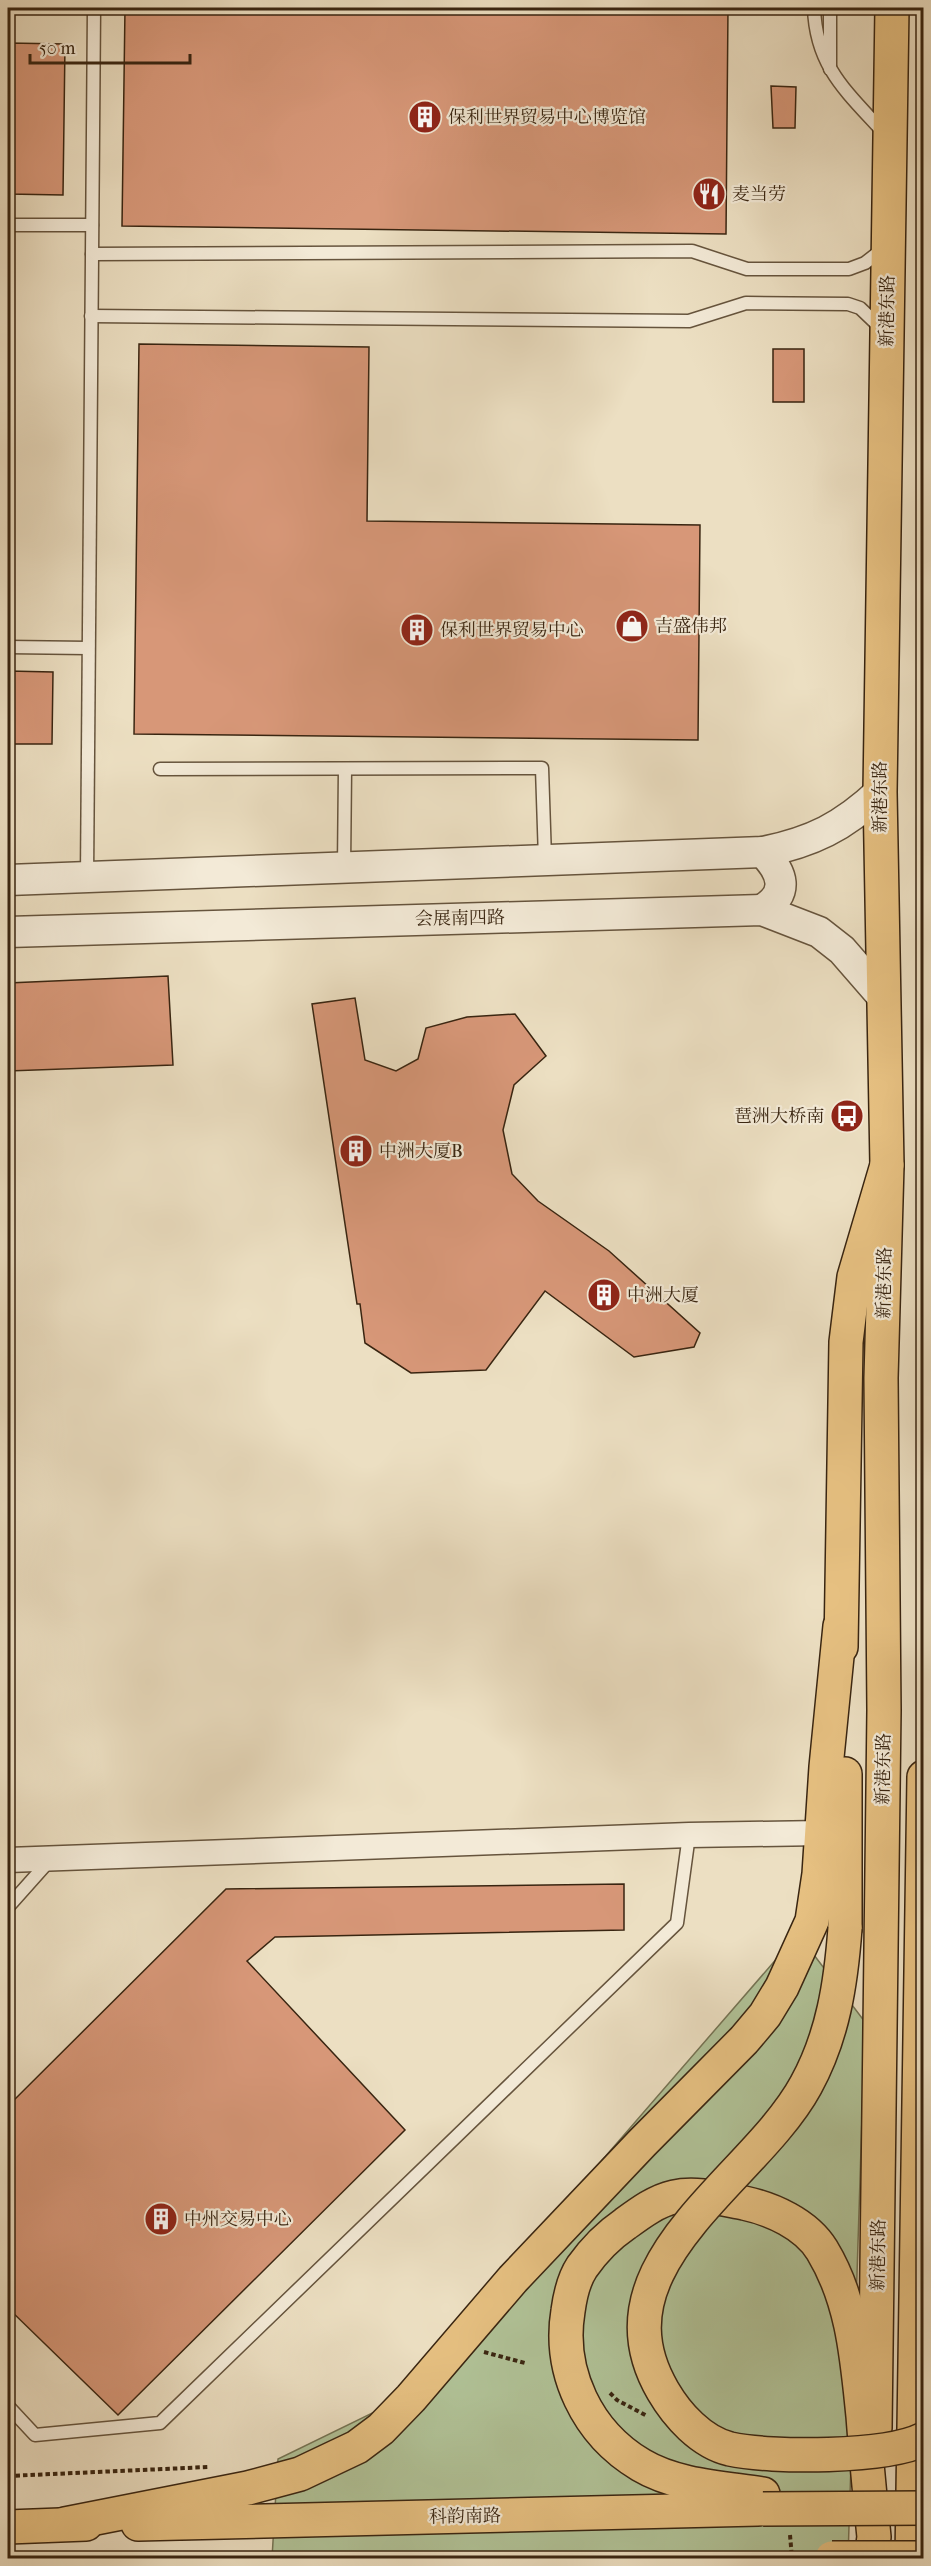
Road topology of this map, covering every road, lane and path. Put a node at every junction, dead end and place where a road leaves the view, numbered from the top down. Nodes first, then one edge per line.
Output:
1 (94, 8) edge
2 (814, 8) edge
3 (830, 8) edge
4 (892, 8) edge
5 (830, 70) junction
6 (890, 141) junction
7 (8, 225) edge
8 (92, 225) junction
9 (888, 244) junction
10 (92, 254) junction
11 (91, 316) junction
12 (886, 334) junction
13 (8, 647) edge
14 (88, 648) junction
15 (160, 769) dead end
16 (345, 769) junction
17 (880, 792) junction
18 (763, 852) junction
19 (544, 859) junction
20 (344, 867) junction
21 (87, 877) junction
22 (8, 880) edge
23 (762, 910) junction
24 (8, 932) edge
25 (882, 996) junction
26 (886, 1165) junction
27 (840, 1626) junction
28 (924, 1777) edge
29 (822, 1833) junction
30 (689, 1835) junction
31 (50, 1859) junction
32 (8, 1860) edge
33 (8, 1907) edge
34 (491, 2354) dead end
35 (525, 2363) dead end
36 (617, 2400) dead end
37 (8, 2406) edge
38 (651, 2419) dead end
39 (924, 2439) edge
40 (218, 2466) dead end
41 (8, 2476) edge
42 (763, 2501) junction
43 (924, 2508) edge
44 (65, 2524) junction
45 (8, 2527) edge
46 (873, 2551) edge
47 (831, 2558) edge
48 (924, 2558) edge
49 (819, 2559) edge
50 (912, 2559) edge

1 - 8 lane
2 - 5 lane
3 - 5 lane
4 - 6 main road, 新港东路
5 - 6 lane
6 - 9 main road, 新港东路
7 - 8 lane
8 - 10 lane
9 - 10 lane
9 - 12 main road, 新港东路
10 - 11 lane
11 - 12 lane
11 - 14 lane
12 - 17 main road, 新港东路
13 - 14 lane
14 - 21 lane
15 - 16 lane
16 - 19 lane
16 - 20 lane
17 - 18 street
17 - 25 main road, 新港东路
18 - 19 street
18 - 23 street
19 - 20 street
20 - 21 street
21 - 22 street
23 - 24 street, 会展南四路
23 - 25 street, 会展南四路
25 - 26 main road, 新港东路
26 - 27 main road
26 - 46 main road, 新港东路
27 - 29 main road
27 - 39 main road, bridge
28 - 50 main road, 新港东路
29 - 30 street
29 - 44 main road
30 - 31 street
30 - 37 lane
31 - 32 street
31 - 33 lane
34 - 35 path
36 - 38 path
40 - 41 path
42 - 43 main road, bridge
42 - 44 main road, 科韵南路
42 - 46 main road
44 - 45 main road, 科韵南路
47 - 48 main road, bridge
47 - 49 main road

